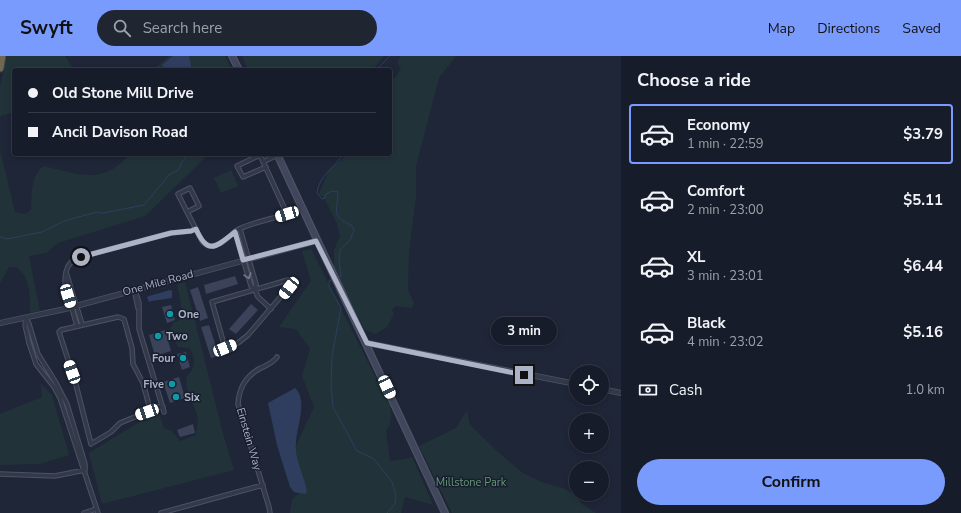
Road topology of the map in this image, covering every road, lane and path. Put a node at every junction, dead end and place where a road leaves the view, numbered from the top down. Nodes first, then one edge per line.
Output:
1 (2, 56) edge
2 (232, 56) edge
3 (0, 68) edge
4 (238, 68) edge
5 (258, 156) edge
6 (260, 156) edge
7 (275, 156) edge
8 (277, 156) edge
9 (263, 162) junction
10 (266, 167) junction
11 (187, 212) junction
12 (240, 228) junction
13 (196, 229) junction
14 (235, 232) junction
15 (316, 241) junction
16 (249, 258) junction
17 (243, 260) junction
18 (135, 290) junction
19 (255, 290) junction
20 (74, 306) junction
21 (271, 309) junction
22 (26, 318) junction
23 (0, 323) edge
24 (82, 324) junction
25 (77, 326) junction
26 (367, 343) junction
27 (277, 357) dead end
28 (569, 383) edge
29 (609, 390) edge
30 (621, 393) edge
31 (150, 407) junction
32 (163, 407) junction
33 (164, 412) dead end
34 (85, 470) junction
35 (0, 474) edge
36 (263, 485) junction
37 (97, 511) edge
38 (84, 513) edge
39 (161, 513) edge
40 (270, 513) edge
41 (446, 513) edge

1 - 3 highway
2 - 4 main road
5 - 10 street
6 - 9 street
7 - 9 street
8 - 15 main road
9 - 10 street
10 - 12 street
11 - 11 street
11 - 13 street
12 - 14 street
12 - 16 street
13 - 14 street
13 - 20 street
14 - 17 street
15 - 16 street, One Mile Road
15 - 26 main road
16 - 17 street, One Mile Road
16 - 19 street
17 - 18 street, One Mile Road
17 -> 19 street
18 - 20 street, One Mile Road
18 - 32 street
19 - 21 street
19 - 21 street
19 - 21 street
20 - 22 street, One Mile Road
20 - 24 street
20 - 25 street
22 - 23 street, One Mile Road
22 - 34 street
22 - 34 street
24 - 25 street
24 - 31 street
25 - 31 street
26 - 28 street
26 - 41 main road
27 - 36 street, Einstein Way
29 - 30 street
31 - 32 street
32 - 33 street
34 - 35 street
34 - 37 street
36 - 39 street
36 - 40 street, Einstein Way
37 - 38 street

